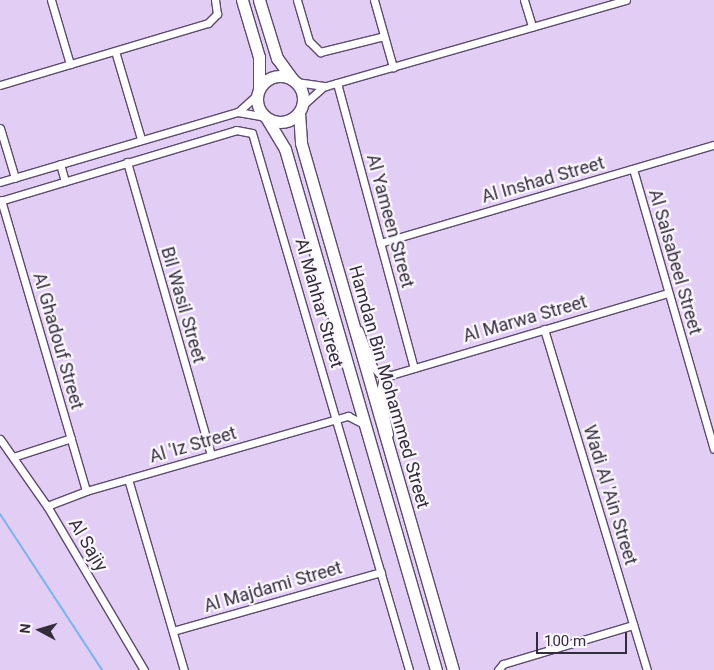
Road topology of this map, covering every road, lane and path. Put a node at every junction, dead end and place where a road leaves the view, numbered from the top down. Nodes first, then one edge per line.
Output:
1 (51, 0) edge
2 (215, 0) edge
3 (242, 0) edge
4 (259, 0) edge
5 (297, 0) edge
6 (374, 0) edge
7 (524, 0) edge
8 (626, 0) edge
9 (532, 27) junction
10 (384, 36) junction
11 (115, 51) junction
12 (70, 64) junction
13 (393, 67) junction
14 (294, 81) junction
15 (337, 83) junction
16 (0, 84) edge
17 (326, 86) junction
18 (258, 91) junction
19 (301, 109) junction
20 (238, 112) junction
21 (266, 118) junction
22 (0, 128) edge
23 (141, 139) junction
24 (714, 145) edge
25 (127, 162) junction
26 (60, 164) junction
27 (633, 169) junction
28 (14, 178) junction
29 (65, 181) junction
30 (0, 182) edge
31 (1, 201) edge
32 (380, 242) junction
33 (668, 293) junction
34 (352, 322) junction
35 (544, 329) junction
36 (414, 368) junction
37 (391, 374) junction
38 (358, 400) junction
39 (348, 416) junction
40 (337, 419) junction
41 (364, 424) junction
42 (0, 438) edge
43 (71, 438) junction
44 (714, 449) edge
45 (388, 450) junction
46 (211, 455) junction
47 (13, 456) junction
48 (128, 479) junction
49 (86, 491) junction
50 (47, 506) junction
51 (381, 572) junction
52 (633, 624) junction
53 (173, 631) junction
54 (144, 670) edge
55 (184, 670) edge
56 (409, 670) edge
57 (436, 670) edge
58 (453, 670) edge
59 (498, 670) edge
60 (647, 670) edge

1 - 12 street
2 - 11 street
3 - 18 main road
4 - 14 main road
5 - 10 street
6 - 10 street
7 - 9 street
8 - 9 street
9 - 13 street
10 - 13 street
11 - 12 street
11 - 23 street
12 - 16 street
13 - 15 street
14 - 17 street
14 - 18 main road
14 - 19 main road
15 - 17 street
15 - 32 street, Al Yameen Street
17 - 19 street
18 - 20 street
18 - 21 main road
19 - 21 main road
19 - 34 main road, Hamdan Bin Mohammed Street
20 - 21 street
20 - 23 street
21 - 38 main road, Hamdan Bin Mohammed Street
22 - 28 street
23 - 26 street
24 - 27 street, Al Inshad Street
25 - 29 street, Al Mahhar Street
25 - 40 street, Al Mahhar Street
25 - 46 street, Bil Wasil Street
26 - 28 street
26 - 29 street
27 - 32 street, Al Inshad Street
27 - 33 street, Al Salsabeel Street
28 - 30 street
29 - 31 street, Al Mahhar Street
31 - 43 street, Al Ghadouf Street
32 - 36 street, Al Yameen Street
33 - 35 street, Al Marwa Street
33 - 44 street, Al Salsabeel Street
34 - 37 street
34 - 45 main road, Hamdan Bin Mohammed Street
35 - 36 street, Al Marwa Street
35 - 52 street, Wadi Al 'Ain Street
36 - 37 street, Al Marwa Street
37 - 45 street
38 - 39 street
38 - 41 main road, Hamdan Bin Mohammed Street
39 - 40 street, Al 'Iz Street
39 - 41 street
40 - 46 street, Al 'Iz Street
40 - 51 street, Al Mahhar Street
41 - 57 main road, Hamdan Bin Mohammed Street
42 - 47 street, Al Sajiy
43 - 47 street
43 - 49 street, Al Ghadouf Street
45 - 58 main road, Hamdan Bin Mohammed Street
46 - 48 street, Al 'Iz Street
47 - 50 street, Al Sajiy
48 - 49 street, Al 'Iz Street
48 - 53 street
49 - 50 street, Al 'Iz Street
50 - 54 street, Al Sajiy
51 - 53 street, Al Majdami Street
51 - 56 street, Al Mahhar Street
52 - 59 street
52 - 60 street, Wadi Al 'Ain Street
53 - 55 street

